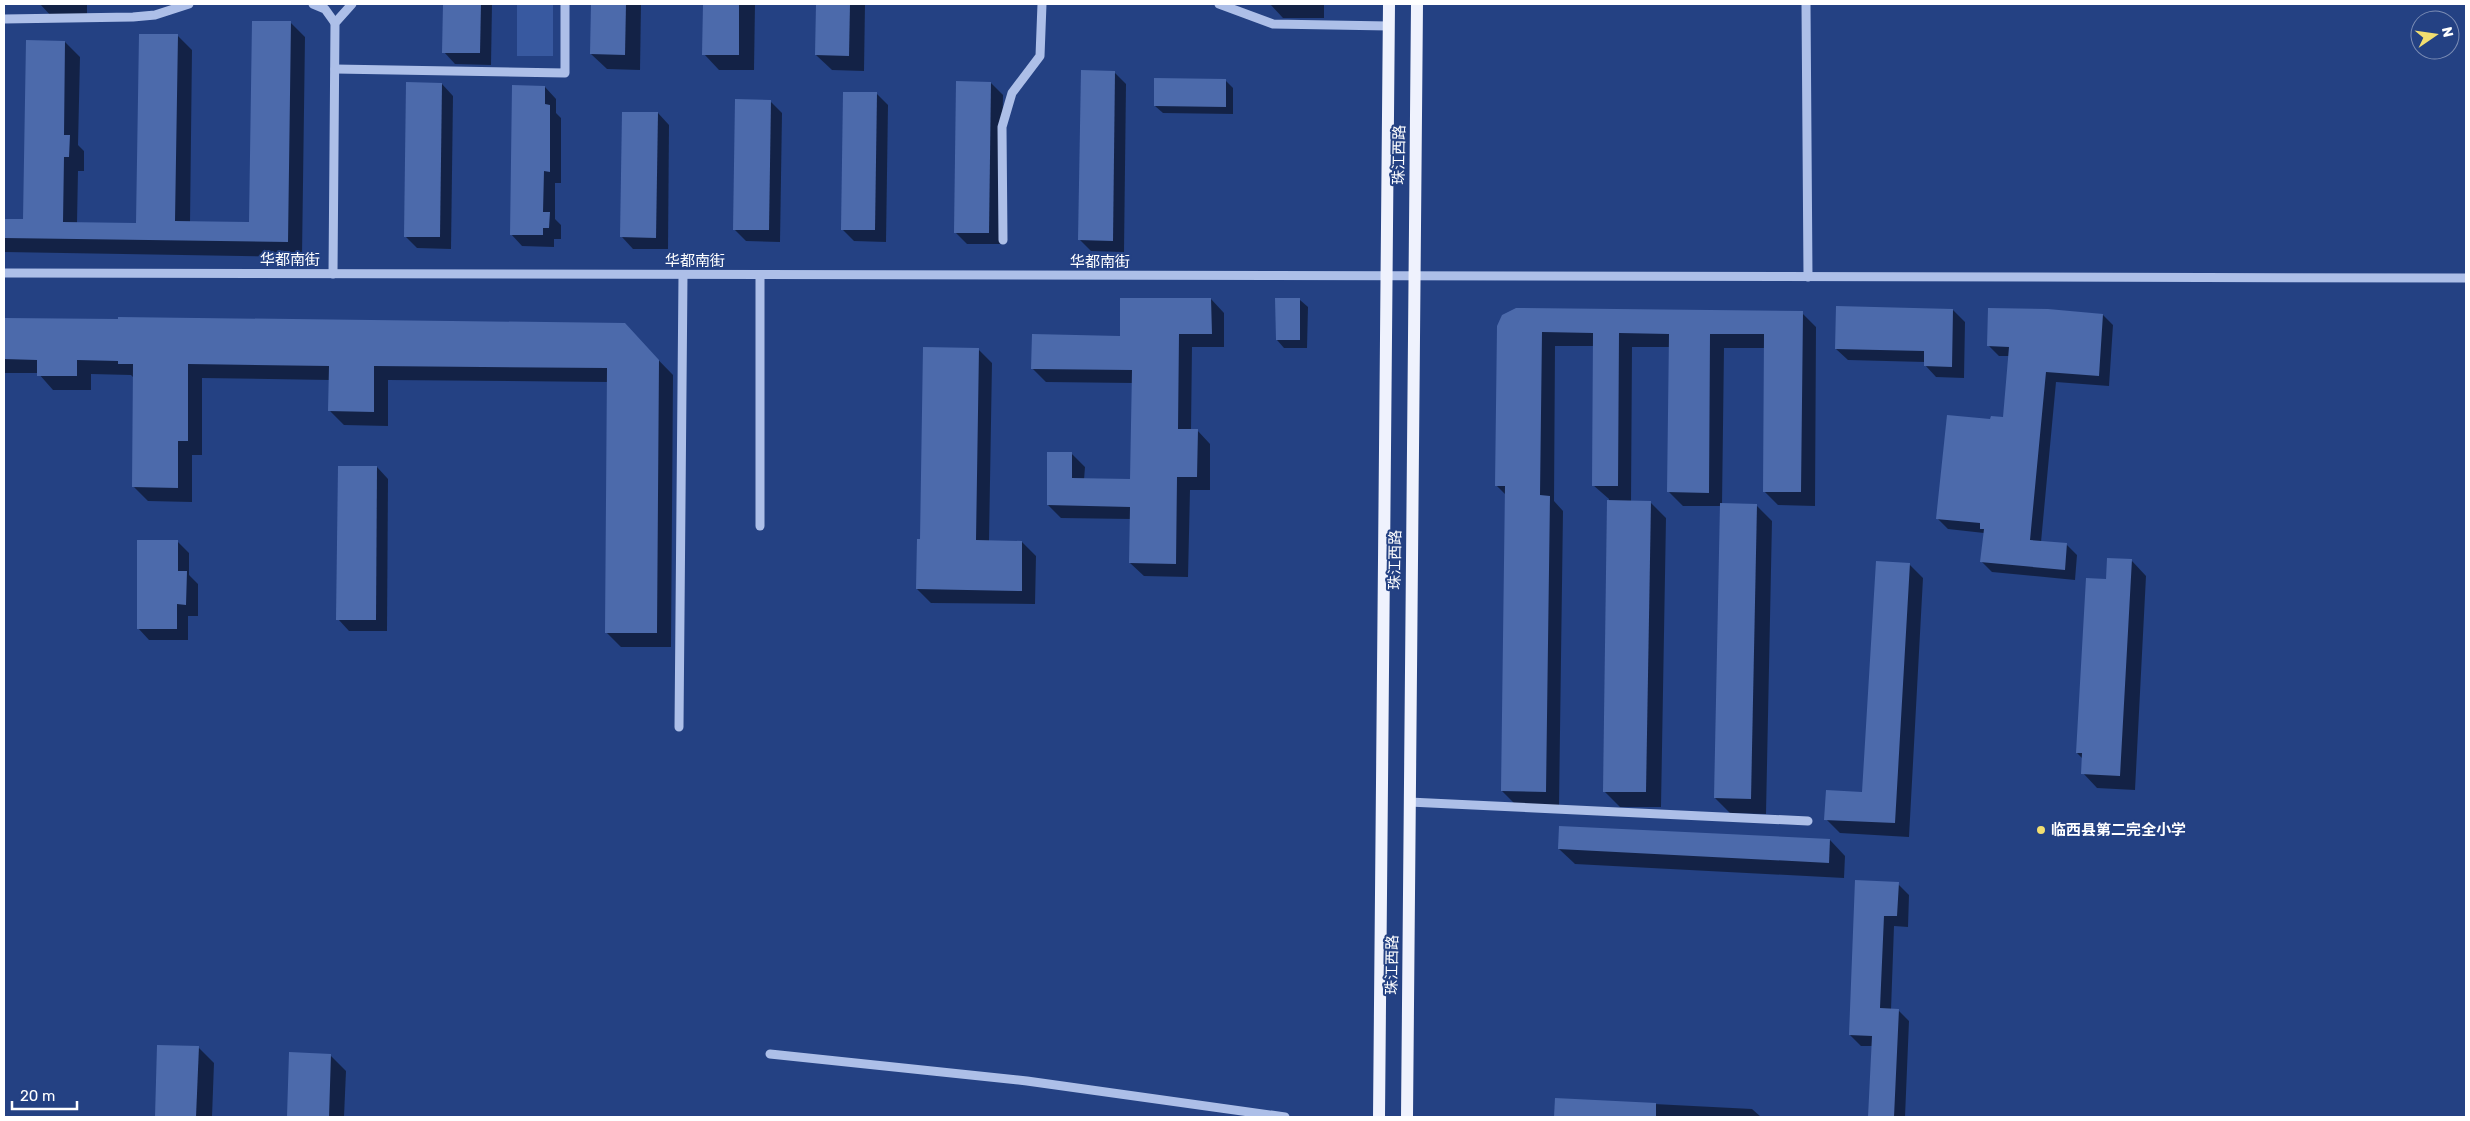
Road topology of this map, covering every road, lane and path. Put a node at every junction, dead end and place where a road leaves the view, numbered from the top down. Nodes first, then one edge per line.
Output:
1 (189, 4) edge
2 (313, 4) edge
3 (352, 4) edge
4 (565, 4) edge
5 (1042, 4) edge
6 (1219, 4) edge
7 (1389, 4) edge
8 (1417, 4) edge
9 (1806, 4) edge
10 (4, 19) edge
11 (335, 23) junction
12 (1389, 26) junction
13 (335, 69) junction
14 (1003, 240) dead end
15 (4, 273) edge
16 (333, 274) junction
17 (683, 275) junction
18 (760, 275) junction
19 (1387, 276) junction
20 (1414, 276) junction
21 (1808, 277) junction
22 (2466, 278) edge
23 (760, 526) dead end
24 (679, 727) dead end
25 (1409, 802) junction
26 (1808, 821) dead end
27 (770, 1054) dead end
28 (1285, 1117) edge
29 (1379, 1117) edge
30 (1406, 1117) edge

1 - 10 street
2 - 11 street
3 - 11 street
4 - 13 street
5 - 14 street
6 - 12 street
7 - 12 main road, 珠江西路
8 - 20 main road, 珠江西路
9 - 21 street
11 - 13 street
12 - 19 main road, 珠江西路
13 - 16 street
15 - 16 street, 华都南街
16 - 17 street, 华都南街
17 - 18 street, 华都南街
17 - 24 street
18 - 19 street, 华都南街
18 - 23 street
19 - 20 street, 华都南街
19 - 29 main road, 珠江西路
20 - 21 street, 华都南街
20 - 25 main road, 珠江西路
21 - 22 street, 华都南街
25 - 26 street
25 - 30 main road, 珠江西路
27 - 28 street

